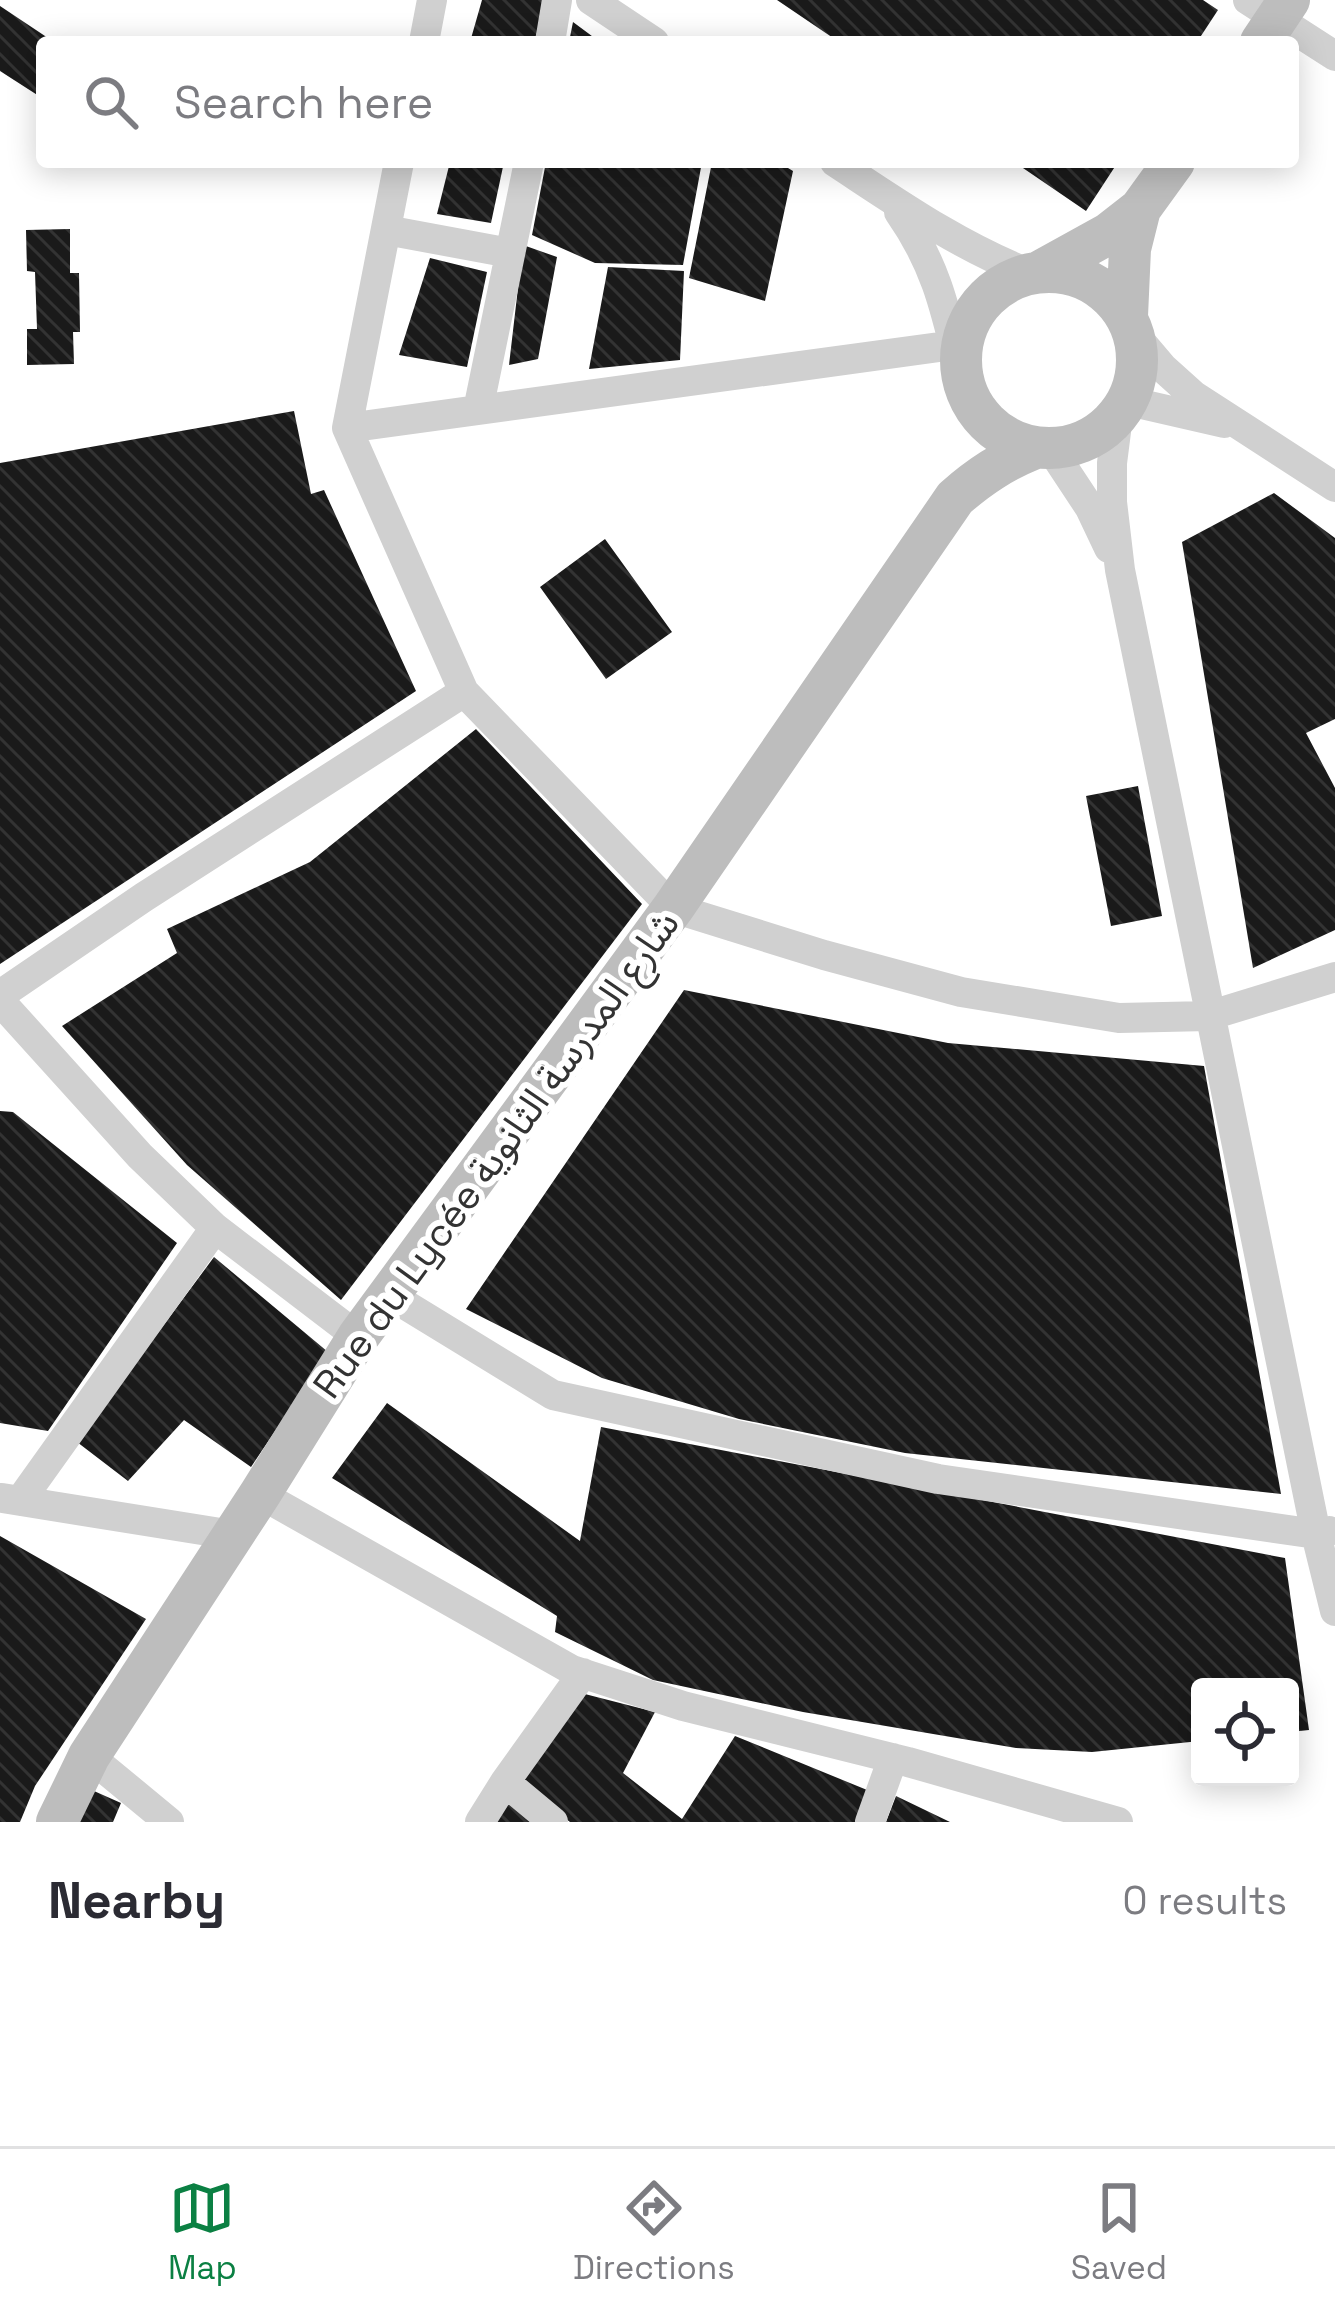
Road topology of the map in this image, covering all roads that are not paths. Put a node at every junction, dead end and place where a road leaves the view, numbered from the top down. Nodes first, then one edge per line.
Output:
1 (432, 0) edge
2 (557, 0) edge
3 (591, 0) edge
4 (1269, 15) edge
5 (425, 36) edge
6 (551, 36) edge
7 (645, 36) edge
8 (1335, 56) edge
9 (398, 168) edge
10 (528, 168) edge
11 (844, 168) edge
12 (1170, 168) edge
13 (888, 197) junction
14 (1140, 209) junction
15 (386, 230) junction
16 (510, 253) junction
17 (1035, 272) junction
18 (1131, 326) junction
19 (961, 371) junction
20 (1123, 409) junction
21 (478, 410) junction
22 (1242, 427) junction
23 (347, 428) junction
24 (1043, 449) junction
25 (1335, 487) edge
26 (956, 498) junction
27 (1120, 570) junction
28 (464, 692) junction
29 (674, 908) junction
30 (1335, 977) edge
31 (0, 998) edge
32 (1208, 1016) junction
33 (215, 1228) junction
34 (391, 1296) junction
35 (358, 1337) junction
36 (260, 1493) junction
37 (10, 1500) edge
38 (1325, 1532) edge
39 (233, 1535) junction
40 (1335, 1611) edge
41 (583, 1673) junction
42 (89, 1756) junction
43 (893, 1758) junction
44 (505, 1781) junction
45 (57, 1822) edge
46 (170, 1822) edge
47 (480, 1822) edge
48 (553, 1822) edge
49 (870, 1822) edge
50 (1118, 1822) edge

1 - 5 street
2 - 6 street
3 - 7 street
4 - 8 street
9 - 15 street
10 - 16 street
11 - 13 street
12 - 14 street
13 - 17 street
13 - 19 street
14 - 17 street
14 - 18 street
15 - 16 street
15 - 23 street
16 - 21 street
17 - 18 street
17 - 19 street
18 - 20 street
18 - 22 street
19 - 21 street
19 - 24 street
19 - 26 street, Rue du Lycée شارع المدرسة الثانوية
20 - 22 street
20 - 24 street
20 - 27 street
21 - 23 street
22 - 25 street
23 - 28 street
24 - 26 street, Rue du Lycée شارع المدرسة الثانوية
24 - 27 street
26 - 29 street, Rue du Lycée شارع المدرسة الثانوية
27 - 32 street
28 - 29 street
28 - 31 street
29 - 32 street
29 - 34 street, Rue du Lycée شارع المدرسة الثانوية
30 - 32 street
31 - 33 street
32 - 38 street
33 - 35 street
33 - 37 street
34 - 35 street, Rue du Lycée شارع المدرسة الثانوية
34 - 38 street
35 - 36 street, Rue du Lycée شارع المدرسة الثانوية
36 - 39 street, Rue du Lycée شارع المدرسة الثانوية
36 - 41 street
37 - 39 street
38 - 40 street
39 - 42 street, Rue du Lycée شارع المدرسة الثانوية
41 - 43 street
41 - 44 street
42 - 45 street, Rue du Lycée شارع المدرسة الثانوية
42 - 46 street
43 - 49 street
43 - 50 street
44 - 47 street
44 - 48 street

